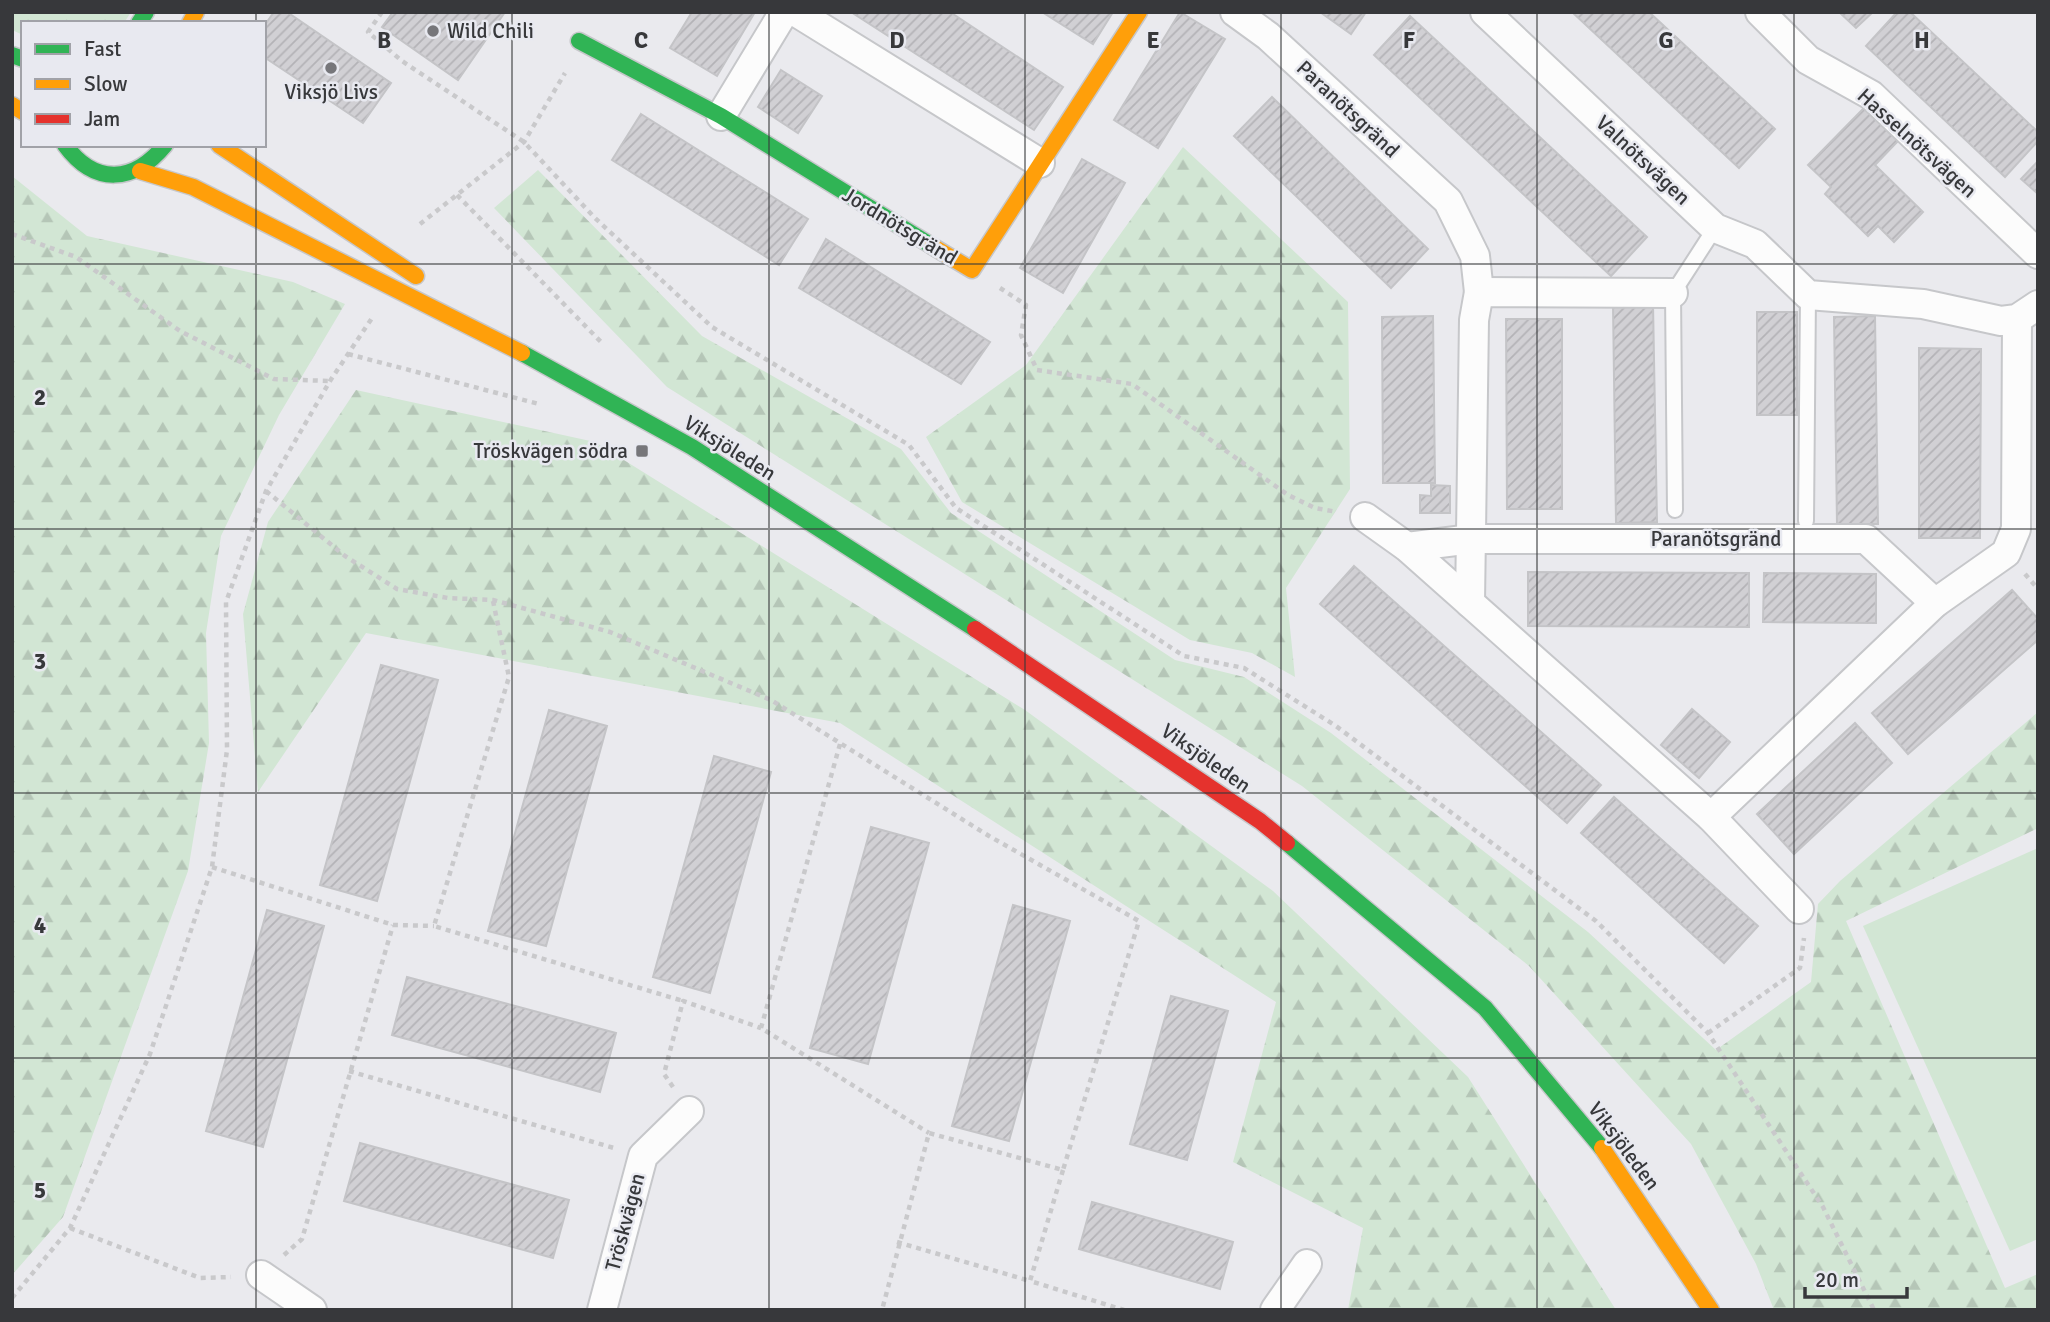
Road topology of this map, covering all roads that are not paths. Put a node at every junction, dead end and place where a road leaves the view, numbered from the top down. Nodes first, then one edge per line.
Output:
1 (784, 12) edge
2 (796, 12) edge
3 (1139, 12) edge
4 (1235, 12) edge
5 (1485, 12) edge
6 (1760, 12) edge
7 (579, 41) road end
8 (720, 116) junction
9 (67, 147) edge
10 (164, 147) edge
11 (222, 147) edge
12 (1040, 163) junction
13 (140, 171) junction
14 (1715, 228) junction
15 (2038, 254) edge
16 (1479, 292) junction
17 (1673, 293) junction
18 (1808, 295) junction
19 (2027, 312) edge
20 (2027, 356) edge
21 (561, 372) junction
22 (1675, 510) dead end
23 (1365, 517) road end
24 (1806, 521) dead end
25 (1472, 539) junction
26 (1407, 547) junction
27 (1935, 603) junction
28 (1470, 604) junction
29 (1711, 817) junction
30 (1799, 909) road end
31 (689, 1111) road end
32 (1307, 1264) dead end
33 (261, 1275) road end
34 (312, 1310) edge
35 (602, 1310) edge
36 (1275, 1310) edge
37 (1712, 1310) edge

1 - 8 street
2 - 12 street
3 - 12 main road, Jordnötsgränd
4 - 16 street, Paranötsgränd
5 - 14 street, Valnötsvägen
6 - 15 street, Hasselnötsvägen
7 - 8 main road, Jordnötsgränd
8 - 12 main road, Jordnötsgränd
9 - 13 main road
10 - 13 main road
11 - 21 main road, Viksjöleden
13 - 21 main road, Viksjöleden
14 - 17 lane
14 - 18 street, Valnötsvägen
16 - 17 street
16 - 25 street, Paranötsgränd
17 - 22 lane, Paranötsgränd
18 - 19 street
18 - 24 lane, Paranötsgränd
19 - 20 street
20 - 27 street
21 - 37 main road, Viksjöleden
23 - 26 street
25 - 26 street, Paranötsgränd
25 - 27 street, Paranötsgränd
25 - 28 street, Paranötsgränd
26 - 28 street
27 - 29 street
28 - 29 street
29 - 30 street
31 - 35 street, Tröskvägen
32 - 36 street
33 - 34 street

